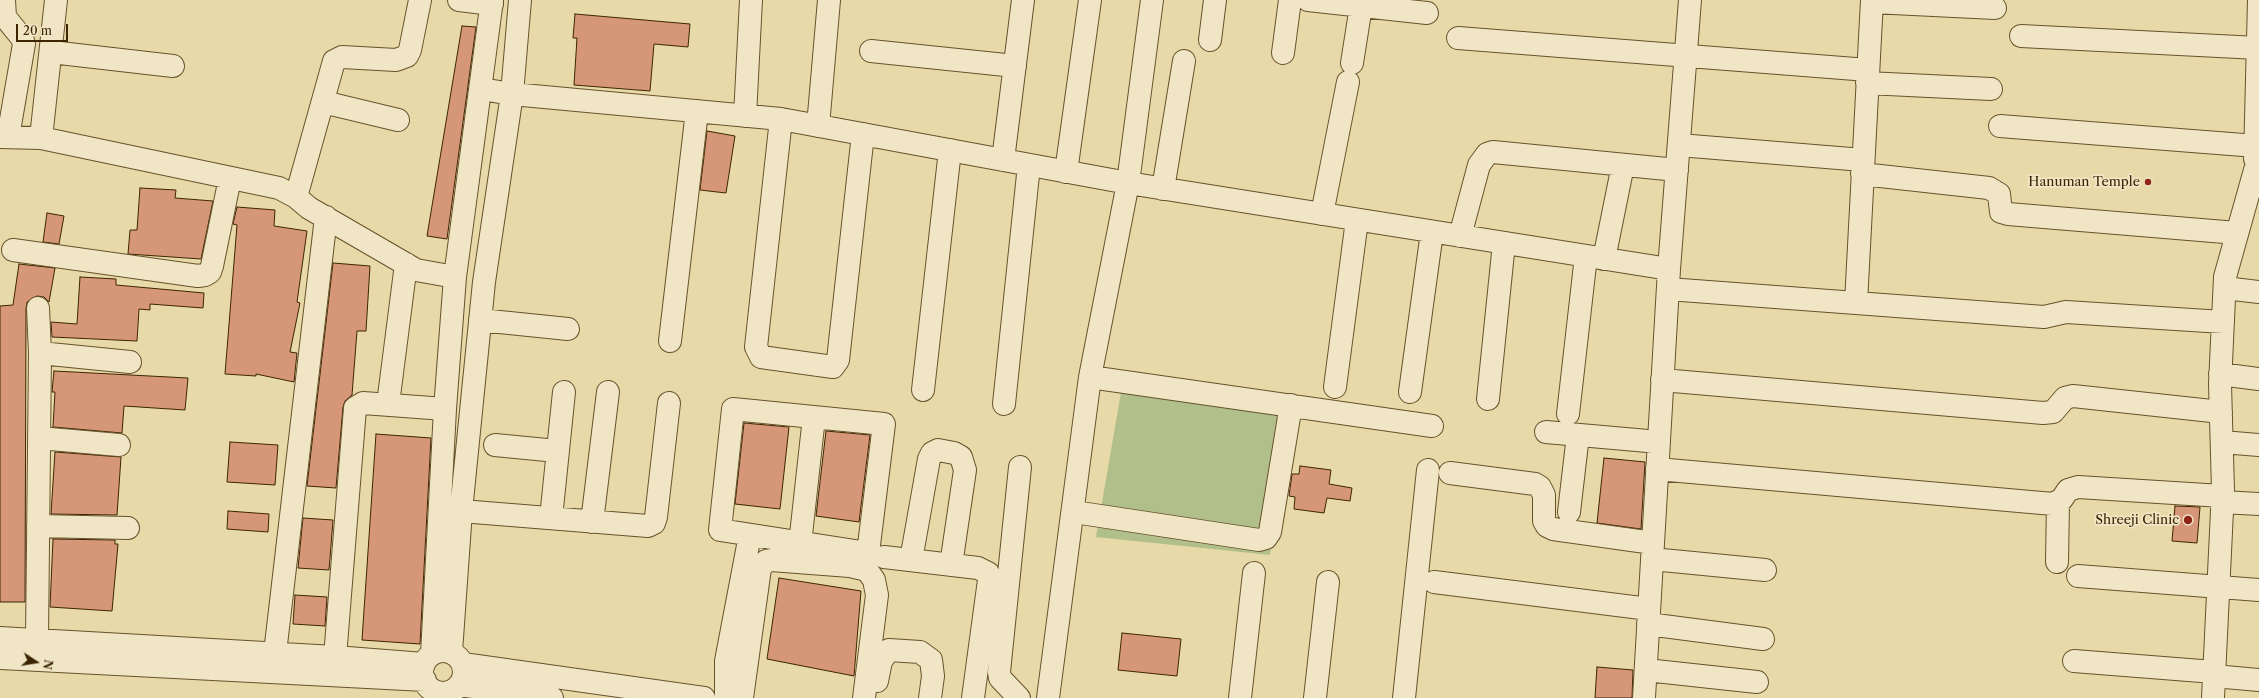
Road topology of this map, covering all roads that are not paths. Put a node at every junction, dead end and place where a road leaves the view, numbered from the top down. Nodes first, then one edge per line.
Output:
1 (4, 0) edge
2 (56, 0) edge
3 (420, 0) edge
4 (459, 0) edge
5 (520, 0) edge
6 (751, 0) edge
7 (829, 0) edge
8 (1023, 0) edge
9 (1090, 0) edge
10 (1152, 0) edge
11 (1215, 0) edge
12 (1290, 0) edge
13 (1308, 0) edge
14 (1690, 0) edge
15 (2259, 0) edge
16 (1872, 1) edge
17 (492, 2) edge
18 (1361, 6) junction
19 (1995, 8) dead end
20 (1427, 13) dead end
21 (5, 24) edge
22 (2021, 36) dead end
23 (1458, 38) dead end
24 (1210, 40) dead end
25 (871, 51) dead end
26 (51, 52) junction
27 (1283, 53) dead end
28 (1686, 56) junction
29 (2258, 60) edge
30 (1184, 61) dead end
31 (173, 66) dead end
32 (1015, 66) junction
33 (1867, 77) junction
34 (481, 89) junction
35 (1991, 89) dead end
36 (512, 94) junction
37 (323, 102) junction
38 (697, 110) junction
39 (745, 116) junction
40 (781, 119) junction
41 (398, 120) dead end
42 (818, 126) junction
43 (2000, 126) dead end
44 (863, 134) junction
45 (4, 137) edge
46 (41, 138) junction
47 (1679, 145) junction
48 (2256, 146) junction
49 (950, 150) junction
50 (1003, 160) junction
51 (1029, 165) junction
52 (1623, 165) junction
53 (1863, 167) junction
54 (1677, 170) junction
55 (2257, 171) edge
56 (1066, 172) junction
57 (230, 178) junction
58 (1128, 183) junction
59 (1163, 189) junction
60 (296, 197) junction
61 (1322, 214) junction
62 (326, 217) junction
63 (1357, 220) junction
64 (1432, 232) junction
65 (2237, 233) junction
66 (1460, 236) junction
67 (1504, 243) junction
68 (13, 250) dead end
69 (1595, 257) junction
70 (406, 264) junction
71 (455, 277) junction
72 (1668, 279) junction
73 (2224, 288) junction
74 (2259, 292) edge
75 (1856, 303) junction
76 (38, 308) dead end
77 (480, 320) junction
78 (2223, 322) junction
79 (568, 328) dead end
80 (670, 341) dead end
81 (40, 353) junction
82 (130, 362) dead end
83 (2220, 374) junction
84 (1090, 377) junction
85 (2259, 379) edge
86 (1662, 380) junction
87 (1335, 387) dead end
88 (923, 390) dead end
89 (564, 392) dead end
90 (608, 392) dead end
91 (1410, 392) dead end
92 (1488, 399) dead end
93 (669, 403) dead end
94 (388, 404) junction
95 (1004, 404) dead end
96 (1291, 405) junction
97 (445, 408) junction
98 (2221, 412) junction
99 (1568, 414) dead end
100 (814, 418) junction
101 (1432, 426) dead end
102 (1546, 432) dead end
103 (1578, 435) junction
104 (39, 438) junction
105 (1659, 442) junction
106 (2222, 442) junction
107 (119, 445) dead end
108 (495, 445) dead end
109 (2259, 445) edge
110 (557, 451) junction
111 (1020, 467) dead end
112 (1657, 469) junction
113 (1428, 470) dead end
114 (1450, 473) dead end
115 (2222, 499) junction
116 (2058, 502) junction
117 (2259, 504) edge
118 (461, 511) junction
119 (1074, 512) junction
120 (1569, 512) dead end
121 (551, 518) junction
122 (592, 522) junction
123 (38, 526) junction
124 (128, 528) dead end
125 (750, 535) junction
126 (800, 544) junction
127 (1652, 551) junction
128 (884, 557) dead end
129 (911, 560) junction
130 (2057, 562) dead end
131 (951, 565) junction
132 (1765, 570) dead end
133 (1254, 573) dead end
134 (2078, 576) dead end
135 (1328, 582) dead end
136 (1434, 582) dead end
137 (2218, 588) junction
138 (2259, 590) edge
139 (1649, 616) junction
140 (0, 638) edge
141 (37, 639) junction
142 (1763, 639) dead end
143 (275, 653) junction
144 (335, 656) junction
145 (0, 658) edge
146 (2074, 661) dead end
147 (1646, 670) junction
148 (2214, 674) junction
149 (441, 678) edge
150 (2259, 680) edge
151 (1757, 682) dead end
152 (552, 698) edge
153 (704, 698) edge
154 (726, 698) edge
155 (742, 698) edge
156 (864, 698) edge
157 (875, 698) edge
158 (930, 698) edge
159 (973, 698) edge
160 (1019, 698) edge
161 (1048, 698) edge
162 (1240, 698) edge
163 (1315, 698) edge
164 (1404, 698) edge
165 (1644, 698) edge
166 (2213, 698) edge

1 - 21 street
2 - 26 street
3 - 37 street
4 - 17 street
5 - 36 street
6 - 39 street
7 - 42 street
8 - 32 street
9 - 56 street
10 - 58 street
11 - 24 street
12 - 27 street
13 - 18 street
14 - 28 street
15 - 29 street
16 - 19 street
16 - 33 street
17 - 34 street
18 - 20 street
18 - 61 street
21 - 45 street
22 - 29 street
23 - 28 street
25 - 32 street
26 - 31 street
26 - 46 street
28 - 33 street
28 - 47 street
29 - 48 street
30 - 59 street
32 - 50 street
33 - 35 street
33 - 53 street
34 - 36 street
34 - 71 street
36 - 38 street
36 - 77 street
37 - 41 street
37 - 60 street
38 - 39 street
38 - 80 street
39 - 40 street
40 - 42 street
40 - 44 street
42 - 44 street
43 - 48 street
44 - 49 street
45 - 46 street
46 - 57 street
47 - 53 street
47 - 54 street
48 - 55 street
49 - 50 street
49 - 88 street
50 - 51 street
51 - 56 street
51 - 95 street
52 - 54 street
52 - 66 street
52 - 69 street
53 - 65 street
53 - 75 street
54 - 72 street
55 - 65 street
56 - 58 street
57 - 60 street
57 - 68 street
58 - 59 street
58 - 84 street
59 - 61 street
60 - 62 street
61 - 63 street
62 - 70 street
62 - 143 street
63 - 64 street
63 - 87 street
64 - 66 street
64 - 91 street
65 - 73 street
66 - 67 street
67 - 69 street
67 - 92 street
69 - 72 street
69 - 99 street
70 - 71 street
70 - 94 street
71 - 97 street
72 - 75 street
72 - 86 street
73 - 74 street
73 - 78 street
75 - 78 street
76 - 81 street
77 - 79 street
77 - 118 street
78 - 83 street
81 - 82 street
81 - 104 street
83 - 85 street
83 - 98 street
84 - 96 street
84 - 119 street
86 - 98 street
86 - 105 street
89 - 110 street
90 - 122 street
93 - 122 street
94 - 97 street
94 - 144 street
96 - 101 street
96 - 119 street
97 - 149 street
98 - 106 street
100 - 125 street
100 - 126 street
100 - 126 street
102 - 103 street
103 - 105 street
103 - 120 street
104 - 107 street
104 - 123 street
105 - 112 street
106 - 109 street
106 - 115 street
108 - 110 street
110 - 121 street
111 - 160 street
112 - 116 street
112 - 127 street
113 - 164 street
114 - 127 street
115 - 116 street
115 - 117 street
115 - 137 street
116 - 130 street
118 - 121 street
118 - 149 street
119 - 161 street
121 - 122 street
123 - 124 street
123 - 141 street
125 - 126 street
125 - 154 street
127 - 132 street
127 - 139 street
128 - 129 street
129 - 131 street
129 - 131 street
131 - 159 street
133 - 162 street
134 - 137 street
135 - 163 street
136 - 139 street
137 - 138 street
137 - 148 street
139 - 142 street
139 - 147 street
140 - 141 street
141 - 143 street
143 - 144 street
144 - 149 street
145 - 149 street
146 - 148 street
147 - 151 street
147 - 165 street
148 - 150 street
148 - 166 street
149 - 152 street
149 - 153 street
155 - 156 street
157 - 158 street

